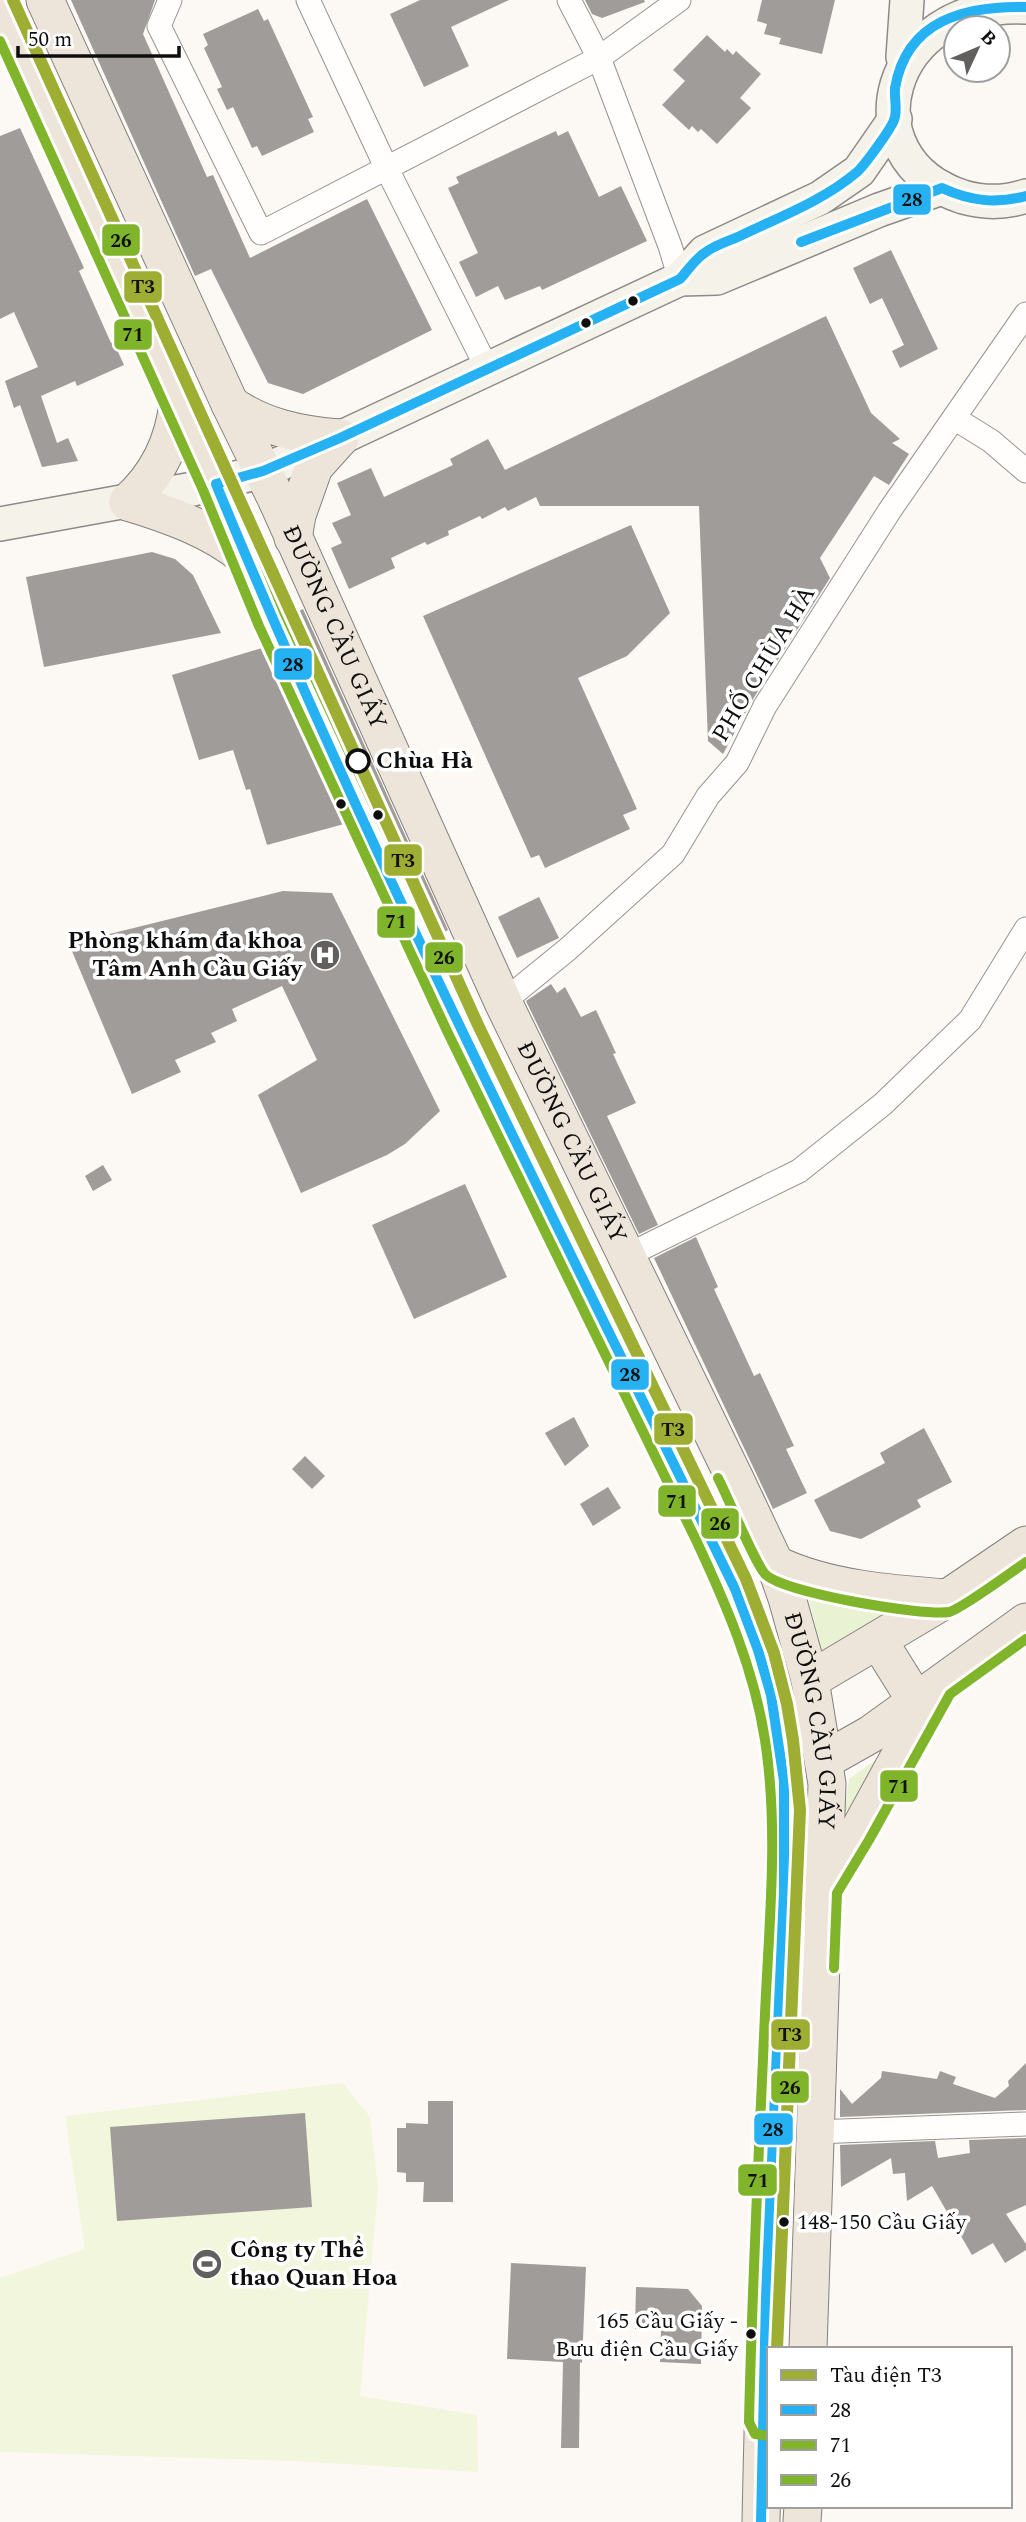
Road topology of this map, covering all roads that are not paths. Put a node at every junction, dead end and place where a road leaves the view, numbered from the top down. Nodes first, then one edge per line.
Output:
1 (45, 0) edge
2 (170, 0) edge
3 (308, 0) edge
4 (569, 0) edge
5 (679, 0) edge
6 (907, 0) edge
7 (1020, 0) edge
8 (1026, 7) edge
9 (0, 8) edge
10 (903, 57) junction
11 (599, 58) junction
12 (895, 119) junction
13 (386, 167) junction
14 (942, 188) junction
15 (1026, 196) edge
16 (680, 279) junction
17 (1026, 314) edge
18 (487, 368) junction
19 (178, 402) junction
20 (230, 404) junction
21 (954, 418) junction
22 (340, 438) junction
23 (263, 471) junction
24 (1026, 471) edge
25 (216, 484) junction
26 (128, 502) junction
27 (0, 524) edge
28 (293, 538) junction
29 (245, 557) junction
30 (1026, 929) edge
31 (503, 1002) junction
32 (626, 1256) junction
33 (670, 1347) junction
34 (628, 1369) junction
35 (1026, 1545) edge
36 (775, 1564) junction
37 (948, 1598) junction
38 (1026, 1622) edge
39 (878, 1640) junction
40 (810, 1680) junction
41 (927, 1693) junction
42 (825, 1759) junction
43 (823, 1889) junction
44 (1026, 2123) edge
45 (815, 2132) junction
46 (807, 2347) edge
47 (766, 2422) edge
48 (761, 2522) edge

1 - 20 main road, ĐƯỜNG CẦU GIẤY
2 - 13 street
3 - 13 street
4 - 11 street
5 - 11 street
6 - 10 street
7 - 8 street
8 - 10 street
9 - 19 main road, ĐƯỜNG CẦU GIẤY
10 - 12 street
11 - 13 street
11 - 16 street
12 - 14 street
12 - 16 street
13 - 18 street
14 - 15 street
14 - 16 street
16 - 18 street
17 - 21 street, PHỐ CHÙA HÀ
18 - 22 street
19 - 25 main road, ĐƯỜNG CẦU GIẤY
19 - 26 main road
20 - 22 main road
20 - 23 main road, ĐƯỜNG CẦU GIẤY
21 - 24 street
21 - 31 street, PHỐ CHÙA HÀ
22 - 23 street
22 - 28 main road
23 - 25 street
23 - 28 main road, ĐƯỜNG CẦU GIẤY
25 - 26 street
25 - 29 main road, ĐƯỜNG CẦU GIẤY
26 - 27 street
26 - 29 main road
28 - 31 main road, ĐƯỜNG CẦU GIẤY
29 - 34 main road, ĐƯỜNG CẦU GIẤY
30 - 32 street
31 - 32 main road, ĐƯỜNG CẦU GIẤY
32 - 33 main road, ĐƯỜNG CẦU GIẤY
33 - 34 main road
33 - 36 main road, ĐƯỜNG CẦU GIẤY
34 - 47 main road, ĐƯỜNG CẦU GIẤY
35 - 37 main road
36 - 37 main road
36 - 40 main road, ĐƯỜNG CẦU GIẤY
37 - 39 main road
38 - 41 main road
39 - 40 main road
39 - 41 main road
40 - 42 main road, ĐƯỜNG CẦU GIẤY
41 - 42 main road
41 - 43 main road
42 - 43 main road, ĐƯỜNG CẦU GIẤY
43 - 45 main road, ĐƯỜNG CẦU GIẤY
44 - 45 street
45 - 46 main road, ĐƯỜNG CẦU GIẤY
47 - 48 main road, ĐƯỜNG CẦU GIẤY

